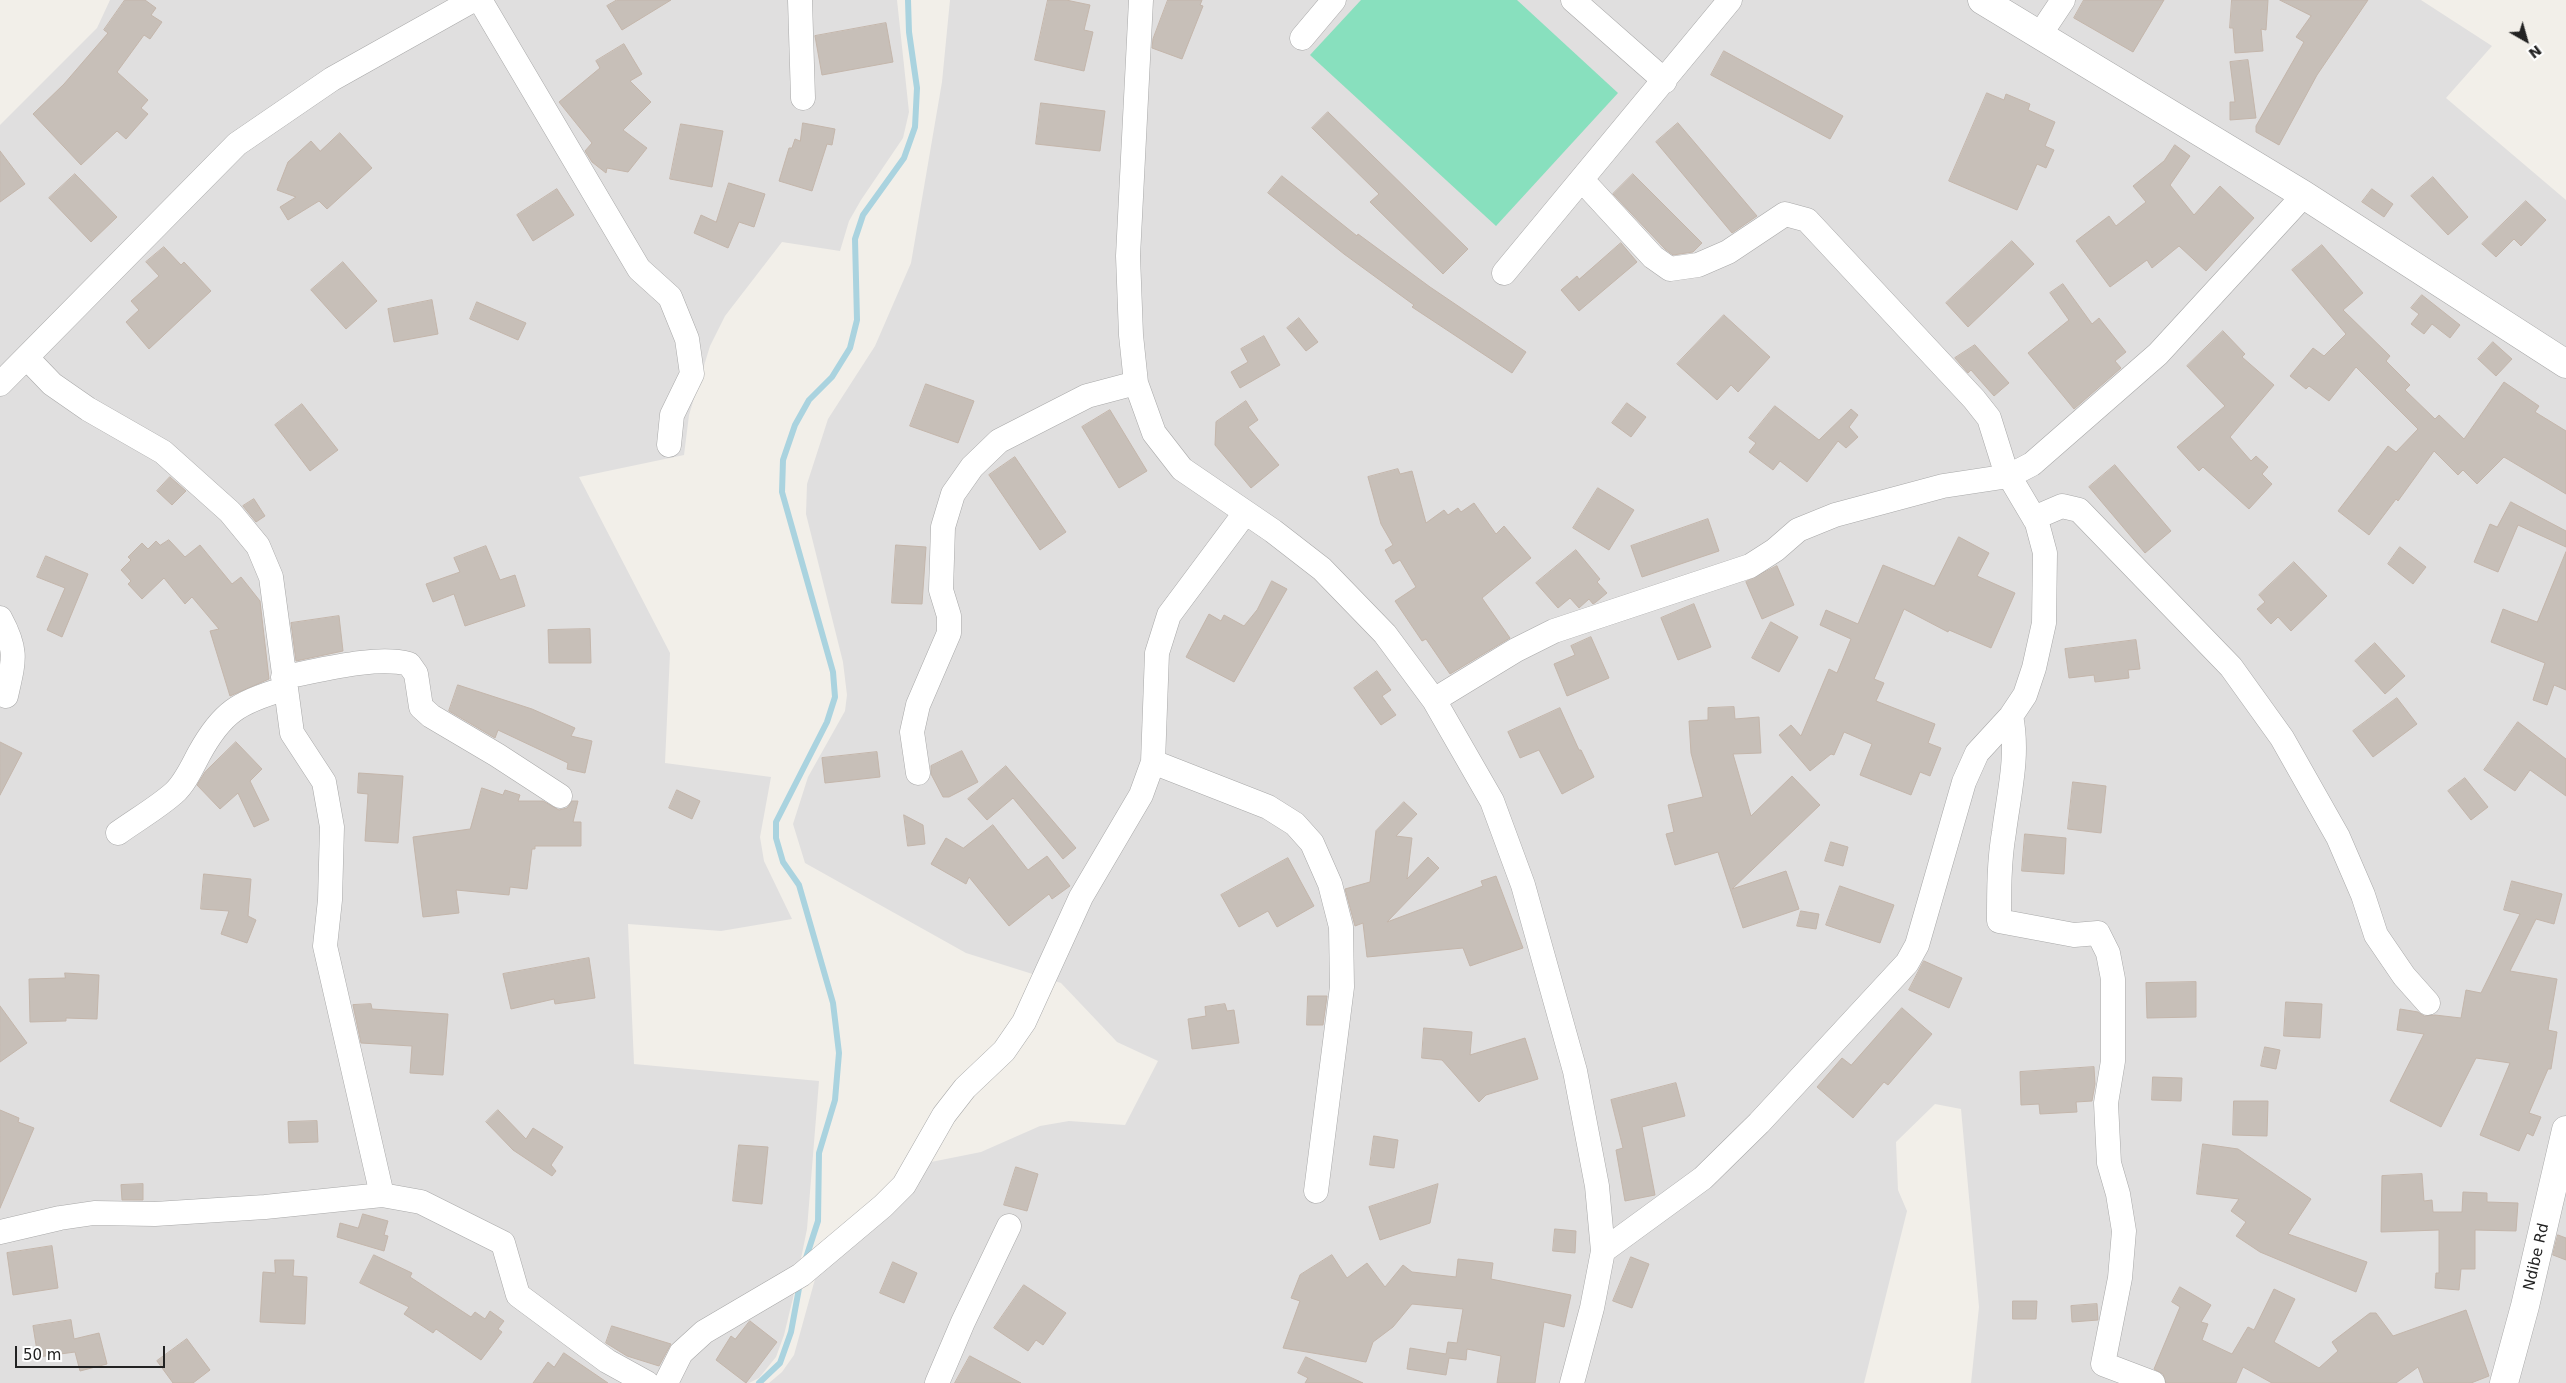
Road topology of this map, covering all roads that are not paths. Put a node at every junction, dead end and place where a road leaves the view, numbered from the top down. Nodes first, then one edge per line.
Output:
1 (473, 0) edge
2 (480, 0) edge
3 (800, 0) edge
4 (1141, 0) edge
5 (1334, 0) edge
6 (1573, 0) edge
7 (1730, 0) edge
8 (1982, 0) edge
9 (2063, 0) edge
10 (2039, 36) junction
11 (1302, 38) dead end
12 (1665, 81) junction
13 (803, 98) dead end
14 (1582, 180) junction
15 (2304, 195) junction
16 (1504, 273) dead end
17 (27, 358) junction
18 (2566, 364) edge
19 (1136, 383) junction
20 (0, 384) edge
21 (670, 445) dead end
22 (2009, 476) junction
23 (1245, 513) junction
24 (2034, 518) junction
25 (0, 618) edge
26 (284, 683) junction
27 (6, 696) dead end
28 (1434, 700) junction
29 (2011, 716) junction
30 (1153, 762) junction
31 (918, 773) dead end
32 (560, 796) dead end
33 (118, 833) dead end
34 (2428, 1003) dead end
35 (2566, 1130) edge
36 (1316, 1191) dead end
37 (382, 1195) junction
38 (1009, 1226) dead end
39 (0, 1232) edge
40 (1603, 1251) junction
41 (647, 1383) edge
42 (666, 1383) edge
43 (938, 1383) edge
44 (1572, 1383) edge
45 (2153, 1383) edge
46 (2504, 1383) edge

1 - 17 street
2 - 21 street
3 - 13 street
4 - 19 street
5 - 11 street
6 - 12 street
7 - 12 street
8 - 10 street
9 - 10 street
10 - 15 street
12 - 14 street
14 - 16 street
14 - 22 street
15 - 18 street
15 - 22 street
17 - 20 street
17 - 26 street
19 - 23 street
19 - 31 street
22 - 24 street
22 - 28 street
23 - 28 street
23 - 30 street
24 - 29 street
24 - 34 street
25 - 27 street
26 - 32 street
26 - 33 street
26 - 37 street
28 - 40 street
29 - 40 street
29 - 45 street
30 - 36 street
30 - 42 street
35 - 46 street, Ndibe Rd
37 - 39 street
37 - 41 street
38 - 43 street
40 - 44 street

